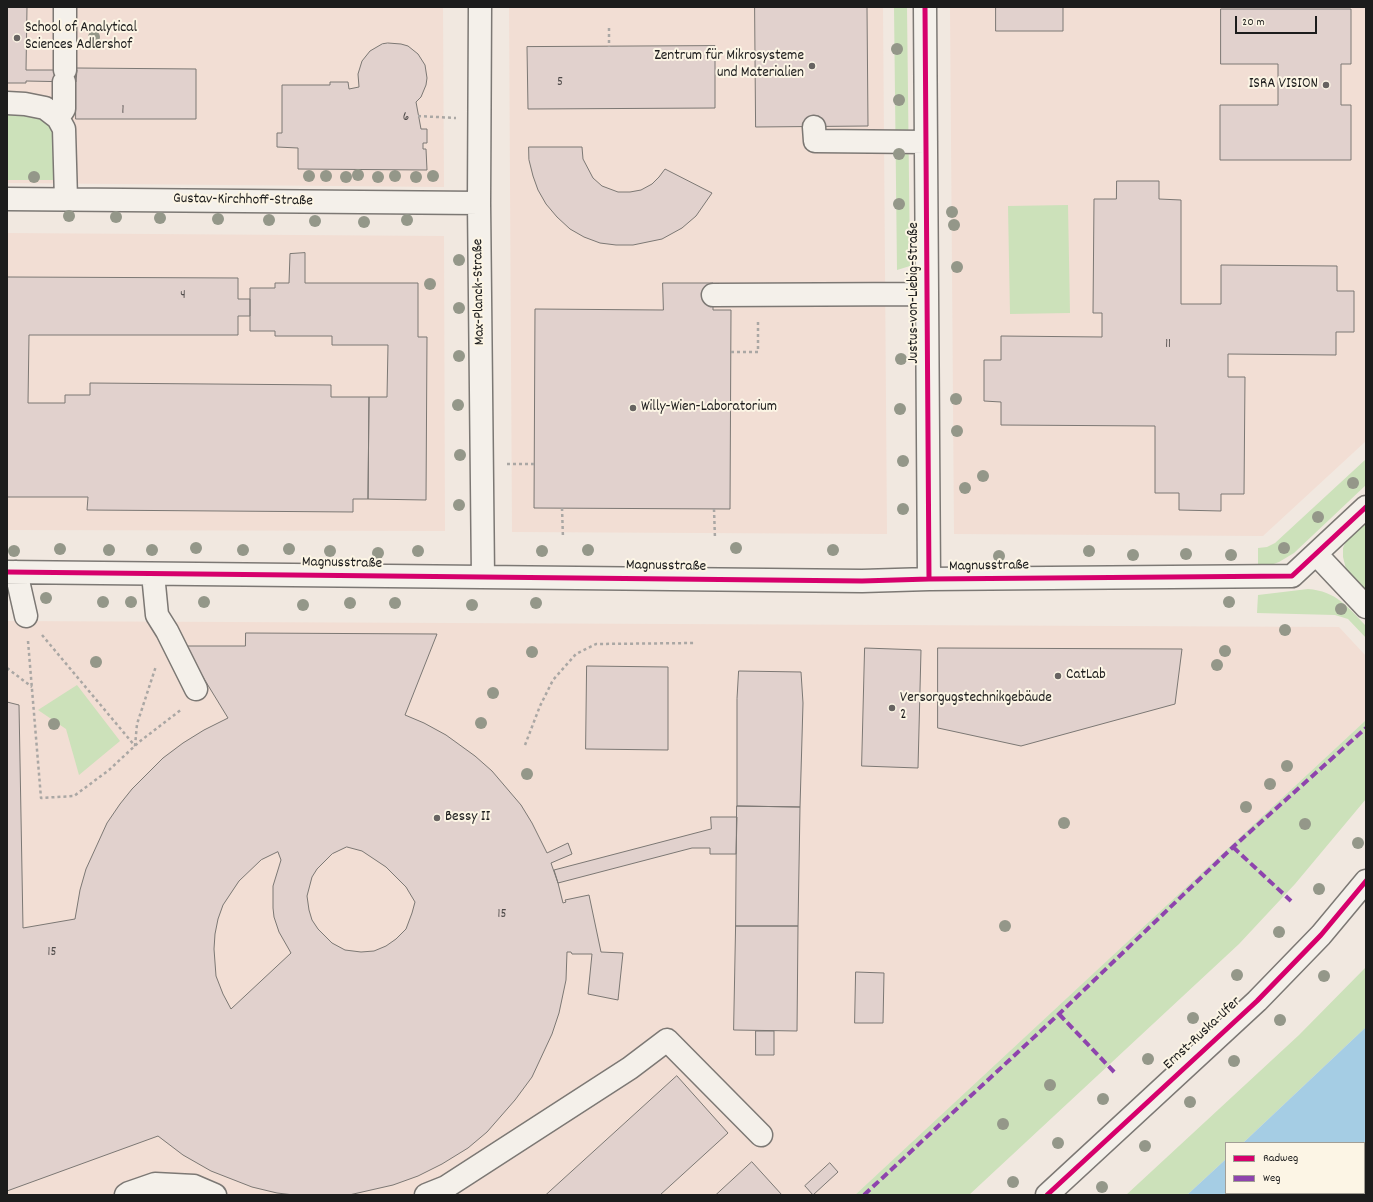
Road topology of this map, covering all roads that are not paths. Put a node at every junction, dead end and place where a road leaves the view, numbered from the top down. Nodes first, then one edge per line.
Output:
1 (65, 7) edge
2 (480, 7) edge
3 (925, 7) edge
4 (7, 103) edge
5 (58, 118) junction
6 (814, 126) dead end
7 (926, 142) junction
8 (7, 199) edge
9 (66, 199) junction
10 (479, 203) junction
11 (927, 294) junction
12 (713, 295) dead end
13 (1366, 507) edge
14 (1316, 554) junction
15 (11, 572) edge
16 (153, 574) junction
17 (483, 577) junction
18 (929, 579) junction
19 (1366, 607) edge
20 (26, 616) road end
21 (196, 689) road end
22 (1366, 881) edge
23 (761, 1135) dead end
24 (126, 1195) edge
25 (215, 1195) edge
26 (426, 1195) edge
27 (1048, 1195) edge

1 - 5 street
2 - 10 street, Max-Planck-Straße
3 - 7 street, Justus-von-Liebig-Straße
4 - 5 street
5 - 9 street
6 - 7 street
7 - 11 street, Justus-von-Liebig-Straße
8 - 9 street, Gustav-Kirchhoff-Straße
9 - 10 street, Gustav-Kirchhoff-Straße
10 - 17 street, Max-Planck-Straße
11 - 12 street
11 - 18 street, Justus-von-Liebig-Straße
13 - 14 street, Magnusstraße
14 - 18 street, Magnusstraße
14 - 19 street
15 - 16 street, Magnusstraße
15 - 20 street
16 - 17 street, Magnusstraße
16 - 21 street
17 - 18 street, Magnusstraße
22 - 27 street, Ernst-Ruska-Ufer
23 - 26 street
24 - 25 street

